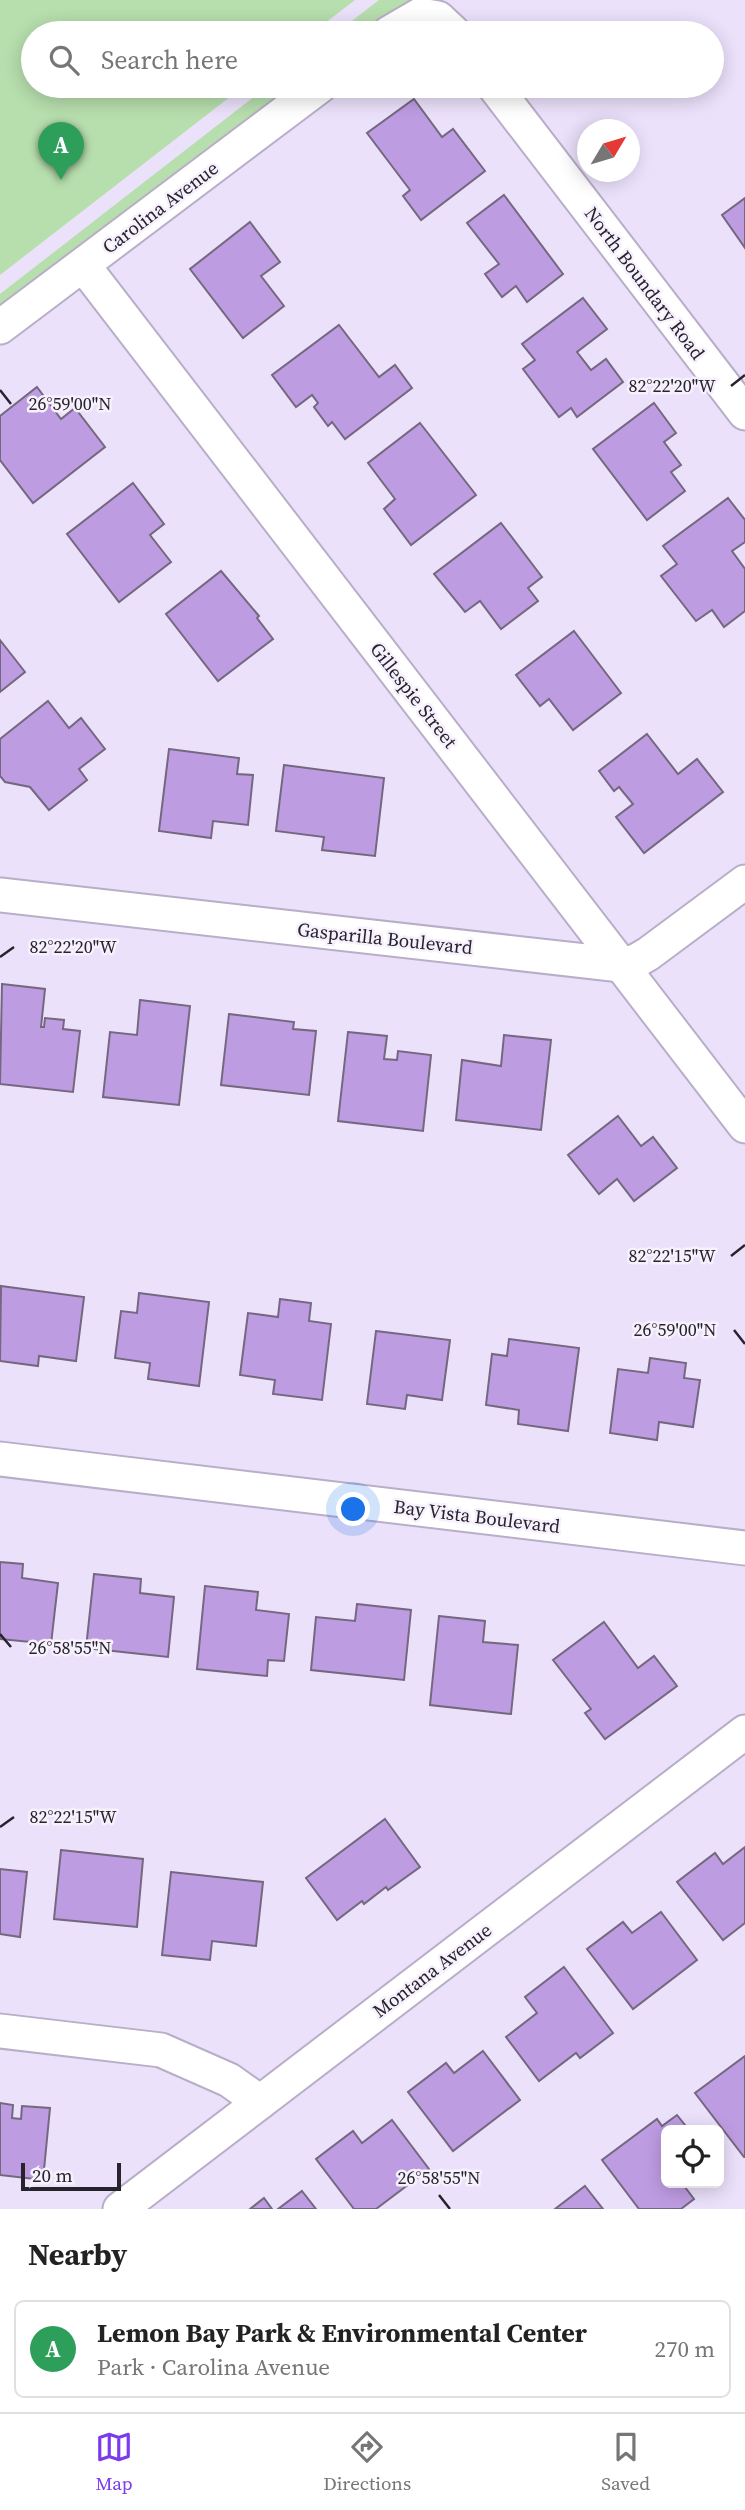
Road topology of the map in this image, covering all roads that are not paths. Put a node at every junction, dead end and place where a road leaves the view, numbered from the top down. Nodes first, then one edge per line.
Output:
1 (410, 21) edge
2 (441, 21) edge
3 (304, 98) edge
4 (503, 98) edge
5 (83, 265) junction
6 (0, 327) edge
7 (745, 414) edge
8 (745, 882) edge
9 (0, 895) edge
10 (621, 965) junction
11 (745, 1126) edge
12 (0, 1459) edge
13 (745, 1548) edge
14 (745, 1732) edge
15 (0, 2031) edge
16 (260, 2102) junction
17 (120, 2209) edge

1 - 2 street
3 - 5 street, Carolina Avenue
4 - 7 street, North Boundary Road
5 - 6 street, Carolina Avenue
5 - 10 street, Gillespie Street
8 - 10 street
9 - 10 street, Gasparilla Boulevard
10 - 11 street, Gillespie Street
12 - 13 street, Bay Vista Boulevard
14 - 16 street, Montana Avenue
15 - 16 street
16 - 17 street, Montana Avenue

